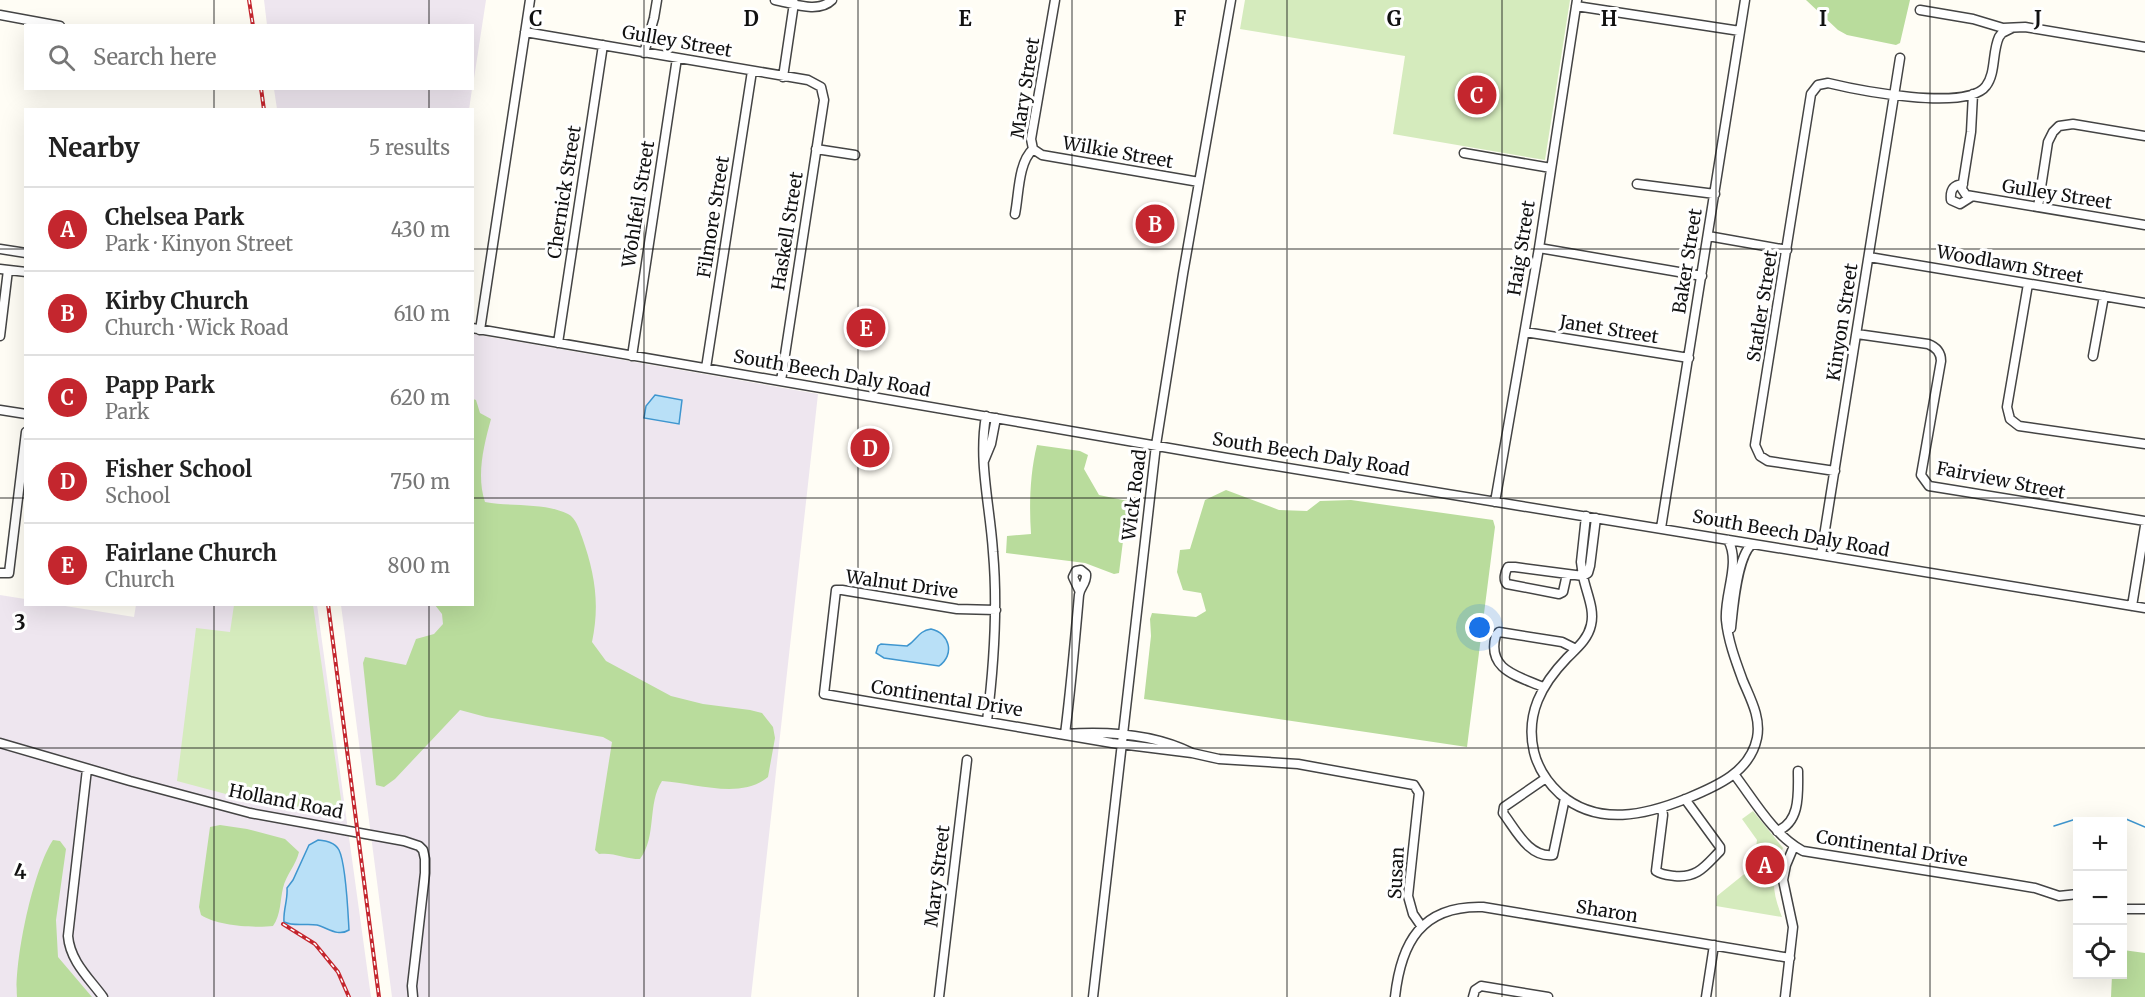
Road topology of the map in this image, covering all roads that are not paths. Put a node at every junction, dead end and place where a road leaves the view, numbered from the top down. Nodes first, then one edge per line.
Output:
1 (530, 0) edge
2 (657, 0) edge
3 (773, 0) edge
4 (832, 0) edge
5 (1055, 0) edge
6 (1231, 0) edge
7 (1745, 0) edge
8 (794, 3) junction
9 (1577, 3) edge
10 (1920, 10) dead end
11 (0, 15) edge
12 (49, 24) edge
13 (2012, 28) junction
14 (1740, 31) junction
15 (525, 32) junction
16 (603, 45) junction
17 (2145, 47) edge
18 (644, 52) junction
19 (677, 58) junction
20 (1900, 58) dead end
21 (752, 71) junction
22 (783, 77) junction
23 (821, 87) joint
24 (1972, 94) junction
25 (1894, 95) junction
26 (2145, 136) edge
27 (816, 149) junction
28 (1033, 149) junction
29 (1464, 153) dead end
30 (855, 155) dead end
31 (1551, 168) junction
32 (1199, 182) junction
33 (1637, 184) dead end
34 (1963, 184) junction
35 (1715, 195) junction
36 (1968, 196) junction
37 (2038, 207) junction
38 (1015, 214) dead end
39 (2145, 225) edge
40 (1708, 236) junction
41 (1539, 248) junction
42 (0, 249) edge
43 (1787, 250) junction
44 (24, 253) edge
45 (1869, 257) junction
46 (4, 269) edge
47 (24, 272) edge
48 (1702, 276) junction
49 (2028, 284) junction
50 (2104, 296) junction
51 (2145, 303) edge
52 (476, 329) edge
53 (1525, 332) junction
54 (1857, 334) junction
55 (0, 336) edge
56 (558, 343) junction
57 (632, 356) junction
58 (2093, 356) dead end
59 (1689, 358) junction
60 (706, 368) junction
61 (781, 381) junction
62 (0, 410) edge
63 (24, 414) edge
64 (986, 416) junction
65 (996, 418) junction
66 (2145, 444) edge
67 (1156, 445) junction
68 (24, 449) edge
69 (983, 464) junction
70 (1835, 471) junction
71 (1495, 501) junction
72 (1586, 516) junction
73 (1596, 518) junction
74 (2145, 521) edge
75 (2145, 526) edge
76 (1661, 528) junction
77 (1728, 540) junction
78 (1752, 544) junction
79 (1821, 555) junction
80 (2, 574) edge
81 (1567, 574) junction
82 (1583, 576) junction
83 (1079, 590) dead end
84 (2132, 606) junction
85 (2145, 608) edge
86 (996, 610) junction
87 (1730, 634) junction
88 (1576, 649) junction
89 (1543, 687) junction
90 (824, 694) joint
91 (987, 721) junction
92 (1065, 734) junction
93 (1122, 740) junction
94 (0, 743) edge
95 (967, 760) dead end
96 (87, 769) junction
97 (1798, 771) dead end
98 (1734, 774) junction
99 (1546, 778) junction
100 (1416, 787) joint
101 (1565, 798) junction
102 (1685, 800) junction
103 (1662, 808) junction
104 (1777, 831) junction
105 (1794, 846) junction
106 (2073, 895) edge
107 (2127, 909) edge
108 (2145, 909) edge
109 (1422, 927) junction
110 (1714, 945) junction
111 (1790, 957) junction
112 (104, 997) edge
113 (413, 997) edge
114 (939, 997) edge
115 (1093, 997) edge
116 (1395, 997) edge
117 (1473, 997) edge
118 (1548, 997) edge
119 (1706, 997) edge
120 (1785, 997) edge

1 - 15 street
2 - 18 street
3 - 8 street
4 - 8 street
5 - 28 street, Mary Street
6 - 32 street, Wick Road
7 - 14 street, Baker Street
8 - 22 street
9 - 14 street
9 - 31 street, Haig Street
10 - 13 street
11 - 12 street
13 - 17 street
13 - 24 street
14 - 35 street, Baker Street
15 - 16 street, Gulley Street
15 - 52 street
16 - 18 street, Gulley Street
16 - 56 street, Chernick Street
18 - 19 street, Gulley Street
19 - 21 street, Gulley Street
19 - 57 street, Wohlfeil Street
20 - 25 street, Kinyon Street
21 - 22 street, Gulley Street
21 - 60 street, Filmore Street
22 - 23 street, Gulley Street
23 - 27 street, Haskell Street
24 - 25 street
24 - 34 street
25 - 43 street, Statler Street
25 - 45 street, Kinyon Street
26 - 37 street
27 - 30 street
27 - 61 street, Haskell Street
28 - 32 street, Wilkie Street
28 - 38 street, Mary Street
29 - 31 street
31 - 41 street, Haig Street
32 - 67 street, Wick Road
33 - 35 street
34 - 36 street
34 - 36 street
35 - 40 street, Baker Street
36 - 37 street, Gulley Street
37 - 39 street, Gulley Street
40 - 43 street
40 - 48 street, Baker Street
41 - 48 street
41 - 53 street, Haig Street
42 - 44 street
43 - 70 street, Statler Street
45 - 49 street, Woodlawn Street
45 - 54 street, Kinyon Street
46 - 47 street
46 - 55 street
48 - 59 street, Baker Street
49 - 50 street, Woodlawn Street
49 - 66 street
50 - 51 street, Woodlawn Street
50 - 58 street
52 - 56 street, South Beech Daly Road
53 - 59 street, Janet Street
53 - 71 street, Haig Street
54 - 70 street, Kinyon Street
54 - 74 street, Fairview Street
56 - 57 street, South Beech Daly Road
57 - 60 street, South Beech Daly Road
59 - 76 street, Baker Street
60 - 61 street, South Beech Daly Road
61 - 64 street, South Beech Daly Road
62 - 63 street
64 - 65 street, South Beech Daly Road
64 - 69 street
65 - 67 street, South Beech Daly Road
65 - 69 street
67 - 71 street, South Beech Daly Road
67 - 93 street, Wick Road
68 - 80 street
69 - 86 street
70 - 79 street, Kinyon Street
71 - 72 street, South Beech Daly Road
72 - 73 street, South Beech Daly Road
72 - 82 street
73 - 76 street, South Beech Daly Road
73 - 82 street
75 - 84 street
76 - 77 street, South Beech Daly Road
77 - 78 street, South Beech Daly Road
77 - 87 street
78 - 79 street, South Beech Daly Road
78 - 87 street
79 - 84 street, South Beech Daly Road
81 - 81 street
81 - 82 street
82 - 88 street
83 - 92 street
84 - 85 street, South Beech Daly Road
86 - 90 street, Walnut Drive
86 - 91 street
87 - 98 street
88 - 89 street
88 - 89 street
89 - 99 street
90 - 91 street, Continental Drive
91 - 92 street, Continental Drive
92 - 93 street, Continental Drive
93 - 100 street, Continental Drive
93 - 115 street, Wick Road
94 - 96 street, Holland Road
95 - 114 street, Mary Street
96 - 112 street
96 - 113 street, Holland Road
97 - 104 street
98 - 102 street
98 - 104 street, Continental Drive
99 - 101 street
99 - 101 street
100 - 109 street, Susan
101 - 103 street
102 - 103 street
102 - 103 street
104 - 105 street, Continental Drive
105 - 106 street, Continental Drive
105 - 111 street
107 - 108 street
109 - 110 street, Sharon
109 - 116 street
110 - 111 street, Sharon
110 - 119 street
111 - 120 street
117 - 118 street

